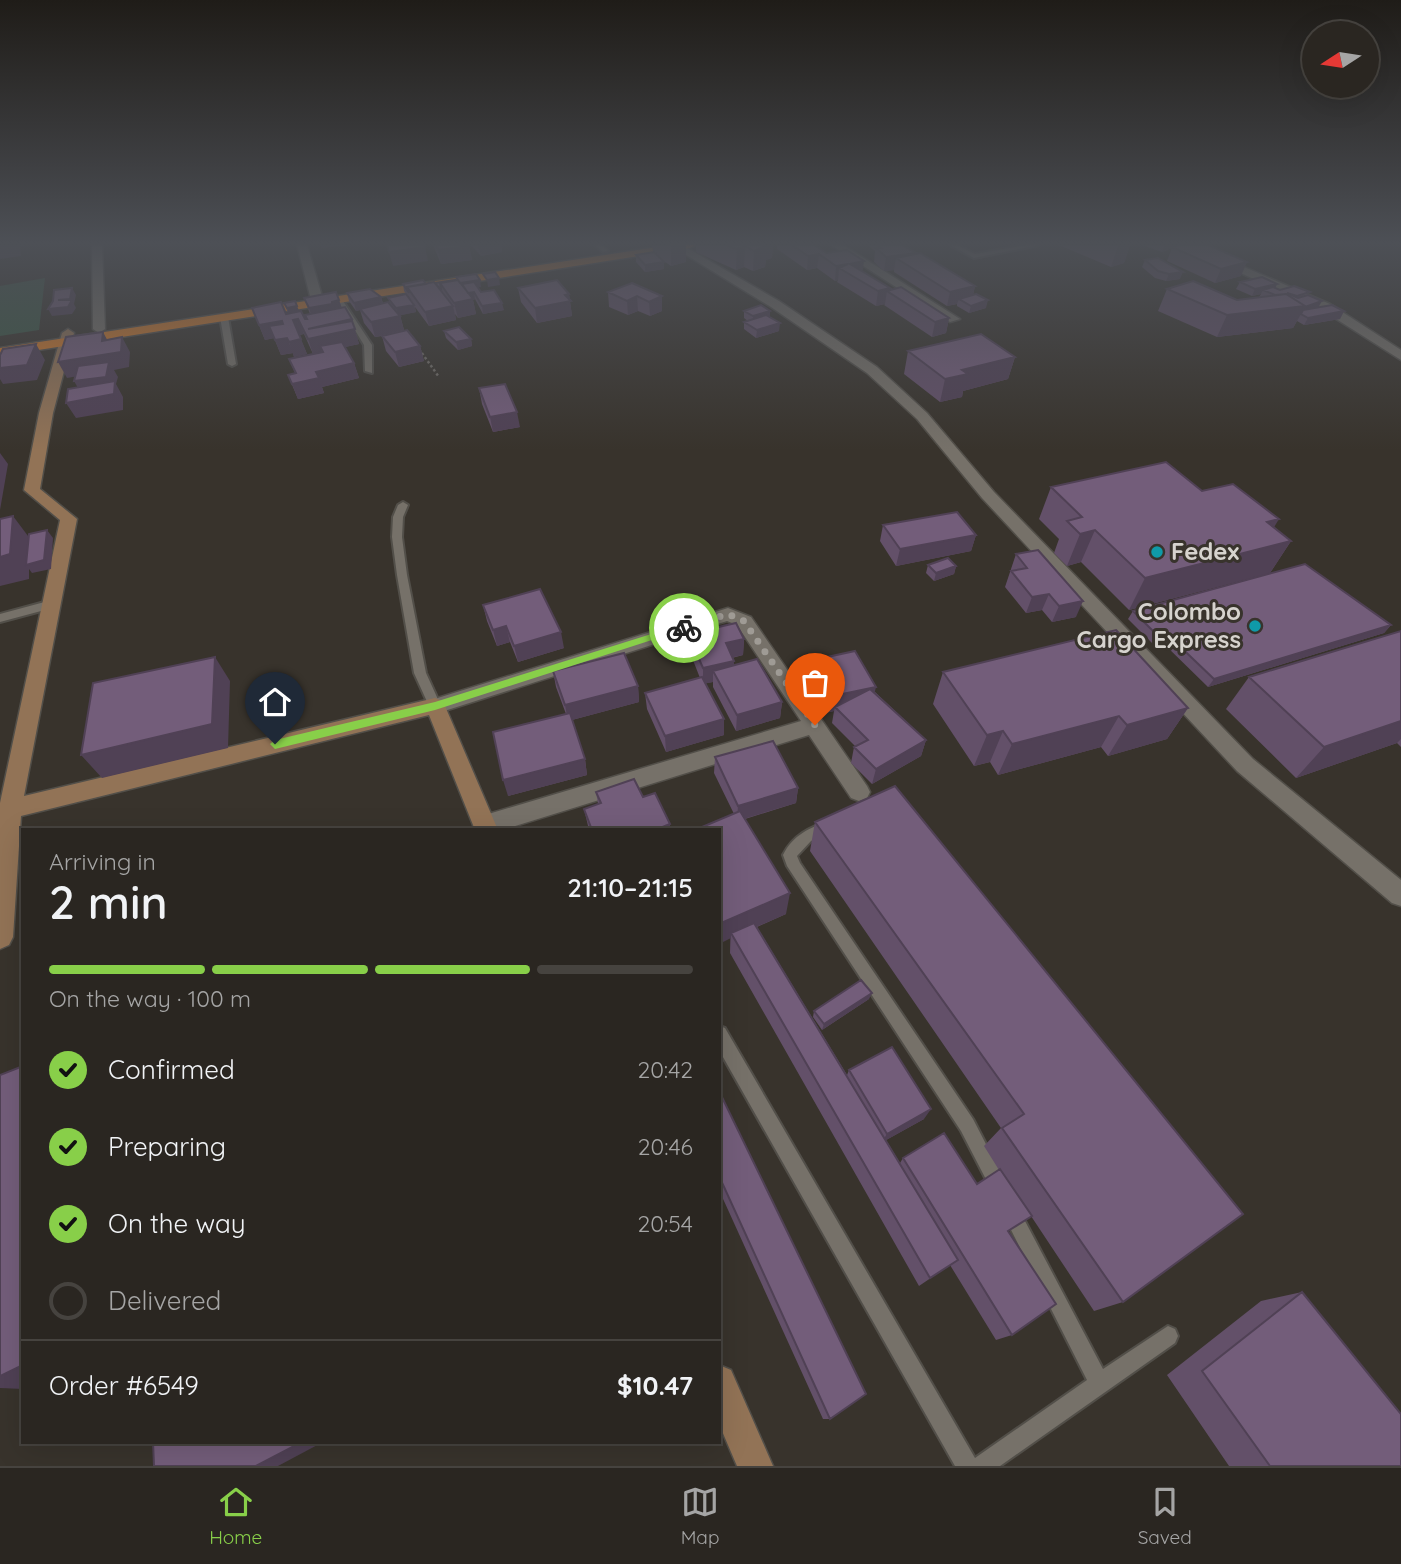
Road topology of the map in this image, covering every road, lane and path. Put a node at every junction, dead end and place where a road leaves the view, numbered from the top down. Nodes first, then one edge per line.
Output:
1 (99, 313) edge
2 (201, 313) edge
3 (247, 313) edge
4 (349, 313) edge
5 (789, 313) edge
6 (947, 313) edge
7 (1336, 313) edge
8 (224, 317) junction
9 (954, 318) dead end
10 (99, 329) junction
11 (67, 338) junction
12 (0, 344) edge
13 (417, 346) edge
14 (0, 352) edge
15 (1401, 356) edge
16 (232, 364) dead end
17 (369, 371) dead end
18 (439, 377) dead end
19 (402, 505) dead end
20 (52, 604) junction
21 (0, 618) edge
22 (435, 706) junction
23 (815, 725) junction
24 (859, 793) dead end
25 (10, 809) junction
26 (846, 821) edge
27 (486, 827) edge
28 (1401, 895) edge
29 (0, 937) edge
30 (721, 1037) edge
31 (1168, 1336) dead end
32 (1100, 1384) junction
33 (721, 1387) edge
34 (755, 1466) edge
35 (967, 1466) edge
36 (982, 1466) edge

1 - 10 street
2 - 10 highway
3 - 8 highway
4 - 17 lane
5 - 28 street
6 - 9 street
7 - 15 street
8 - 11 highway
8 - 16 lane
10 - 11 highway
11 - 12 highway
11 - 14 highway
11 - 20 main road
13 - 18 path
19 - 22 lane
20 - 21 lane
20 - 25 main road
22 - 23 street
22 - 25 main road
22 - 27 main road
23 - 24 street
23 - 27 street
25 - 29 main road
26 - 32 lane
30 - 35 lane
31 - 32 lane
32 - 36 lane
33 - 34 main road

